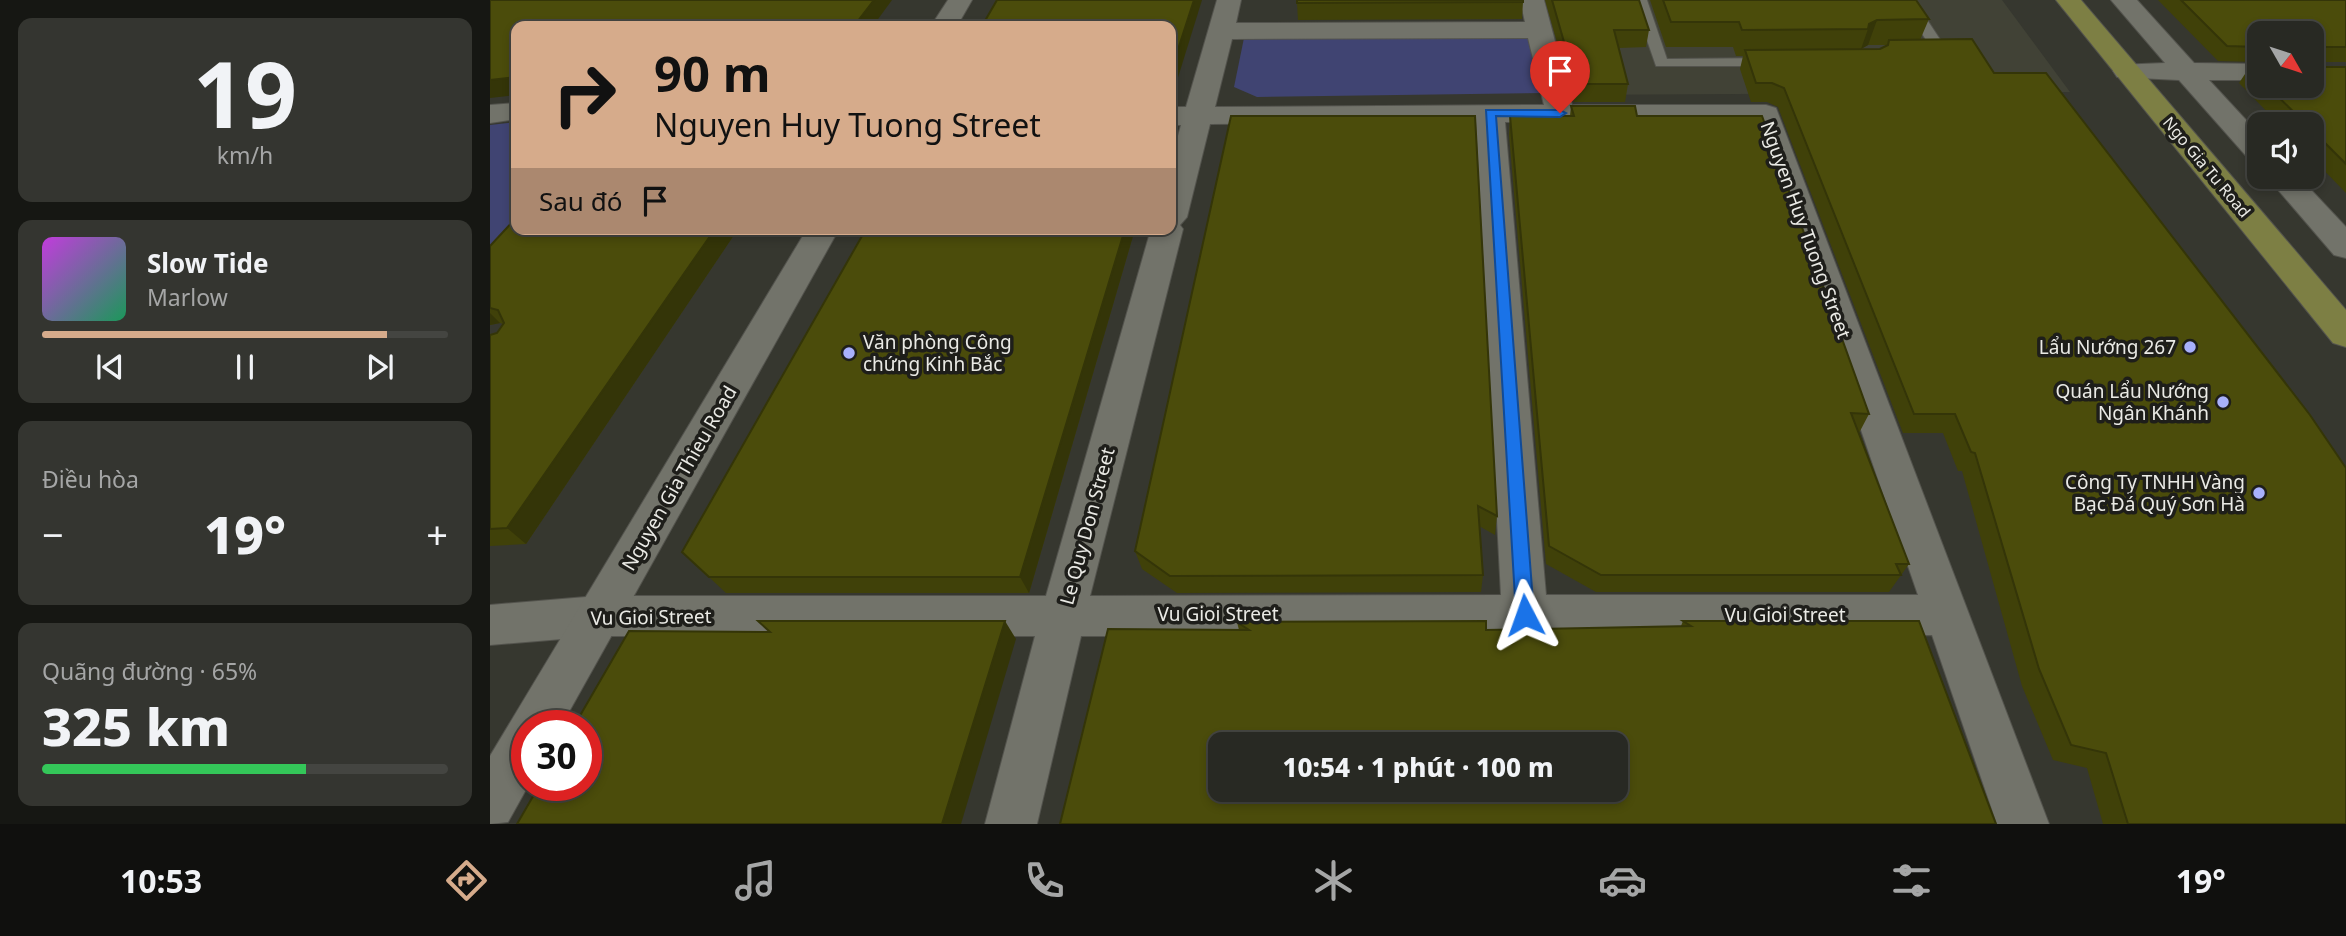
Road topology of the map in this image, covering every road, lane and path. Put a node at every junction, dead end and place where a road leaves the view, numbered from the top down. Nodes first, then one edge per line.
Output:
1 (960, 0) edge
2 (1229, 0) edge
3 (1532, 0) edge
4 (1640, 0) edge
5 (1907, 0) edge
6 (2068, 0) edge
7 (2123, 0) edge
8 (947, 21) edge
9 (1540, 30) junction
10 (1221, 31) junction
11 (1904, 51) edge
12 (1780, 62) edge
13 (2127, 71) junction
14 (2186, 72) junction
15 (2247, 72) edge
16 (511, 112) edge
17 (1490, 113) junction
18 (1560, 113) junction
19 (490, 114) edge
20 (1184, 116) edge
21 (2247, 139) edge
22 (1176, 178) edge
23 (2293, 189) edge
24 (820, 235) edge
25 (1165, 235) edge
26 (2346, 247) edge
27 (2346, 334) edge
28 (1063, 614) junction
29 (1525, 615) junction
30 (1946, 615) junction
31 (598, 616) junction
32 (490, 625) edge
33 (544, 710) edge
34 (511, 768) edge
35 (490, 804) edge
36 (1011, 824) edge
37 (2023, 824) edge

1 - 8 street
2 - 10 street
3 - 9 street
4 - 12 lane
5 - 11 lane
6 - 13 main road, Ngo Gia Tu Road
7 - 14 street
9 - 10 street
9 - 18 street
10 - 20 street
13 - 14 street
13 - 27 main road, Ngo Gia Tu Road
14 - 15 street
14 - 21 street
16 - 19 street
17 - 18 street, Nguyen Huy Tuong Street
17 - 20 street, Nguyen Huy Tuong Street
17 - 29 street
18 - 30 street, Nguyen Huy Tuong Street
20 - 22 street
23 - 26 street
24 - 31 street, Nguyen Gia Thieu Road
25 - 28 street, Le Quy Don Street
28 - 29 street, Vu Gioi Street
28 - 31 street, Vu Gioi Street
28 - 36 street, Le Quy Don Street
29 - 30 street, Vu Gioi Street
30 - 37 street, Nguyen Huy Tuong Street
31 - 32 street, Vu Gioi Street
31 - 33 street, Nguyen Gia Thieu Road
34 - 35 street

